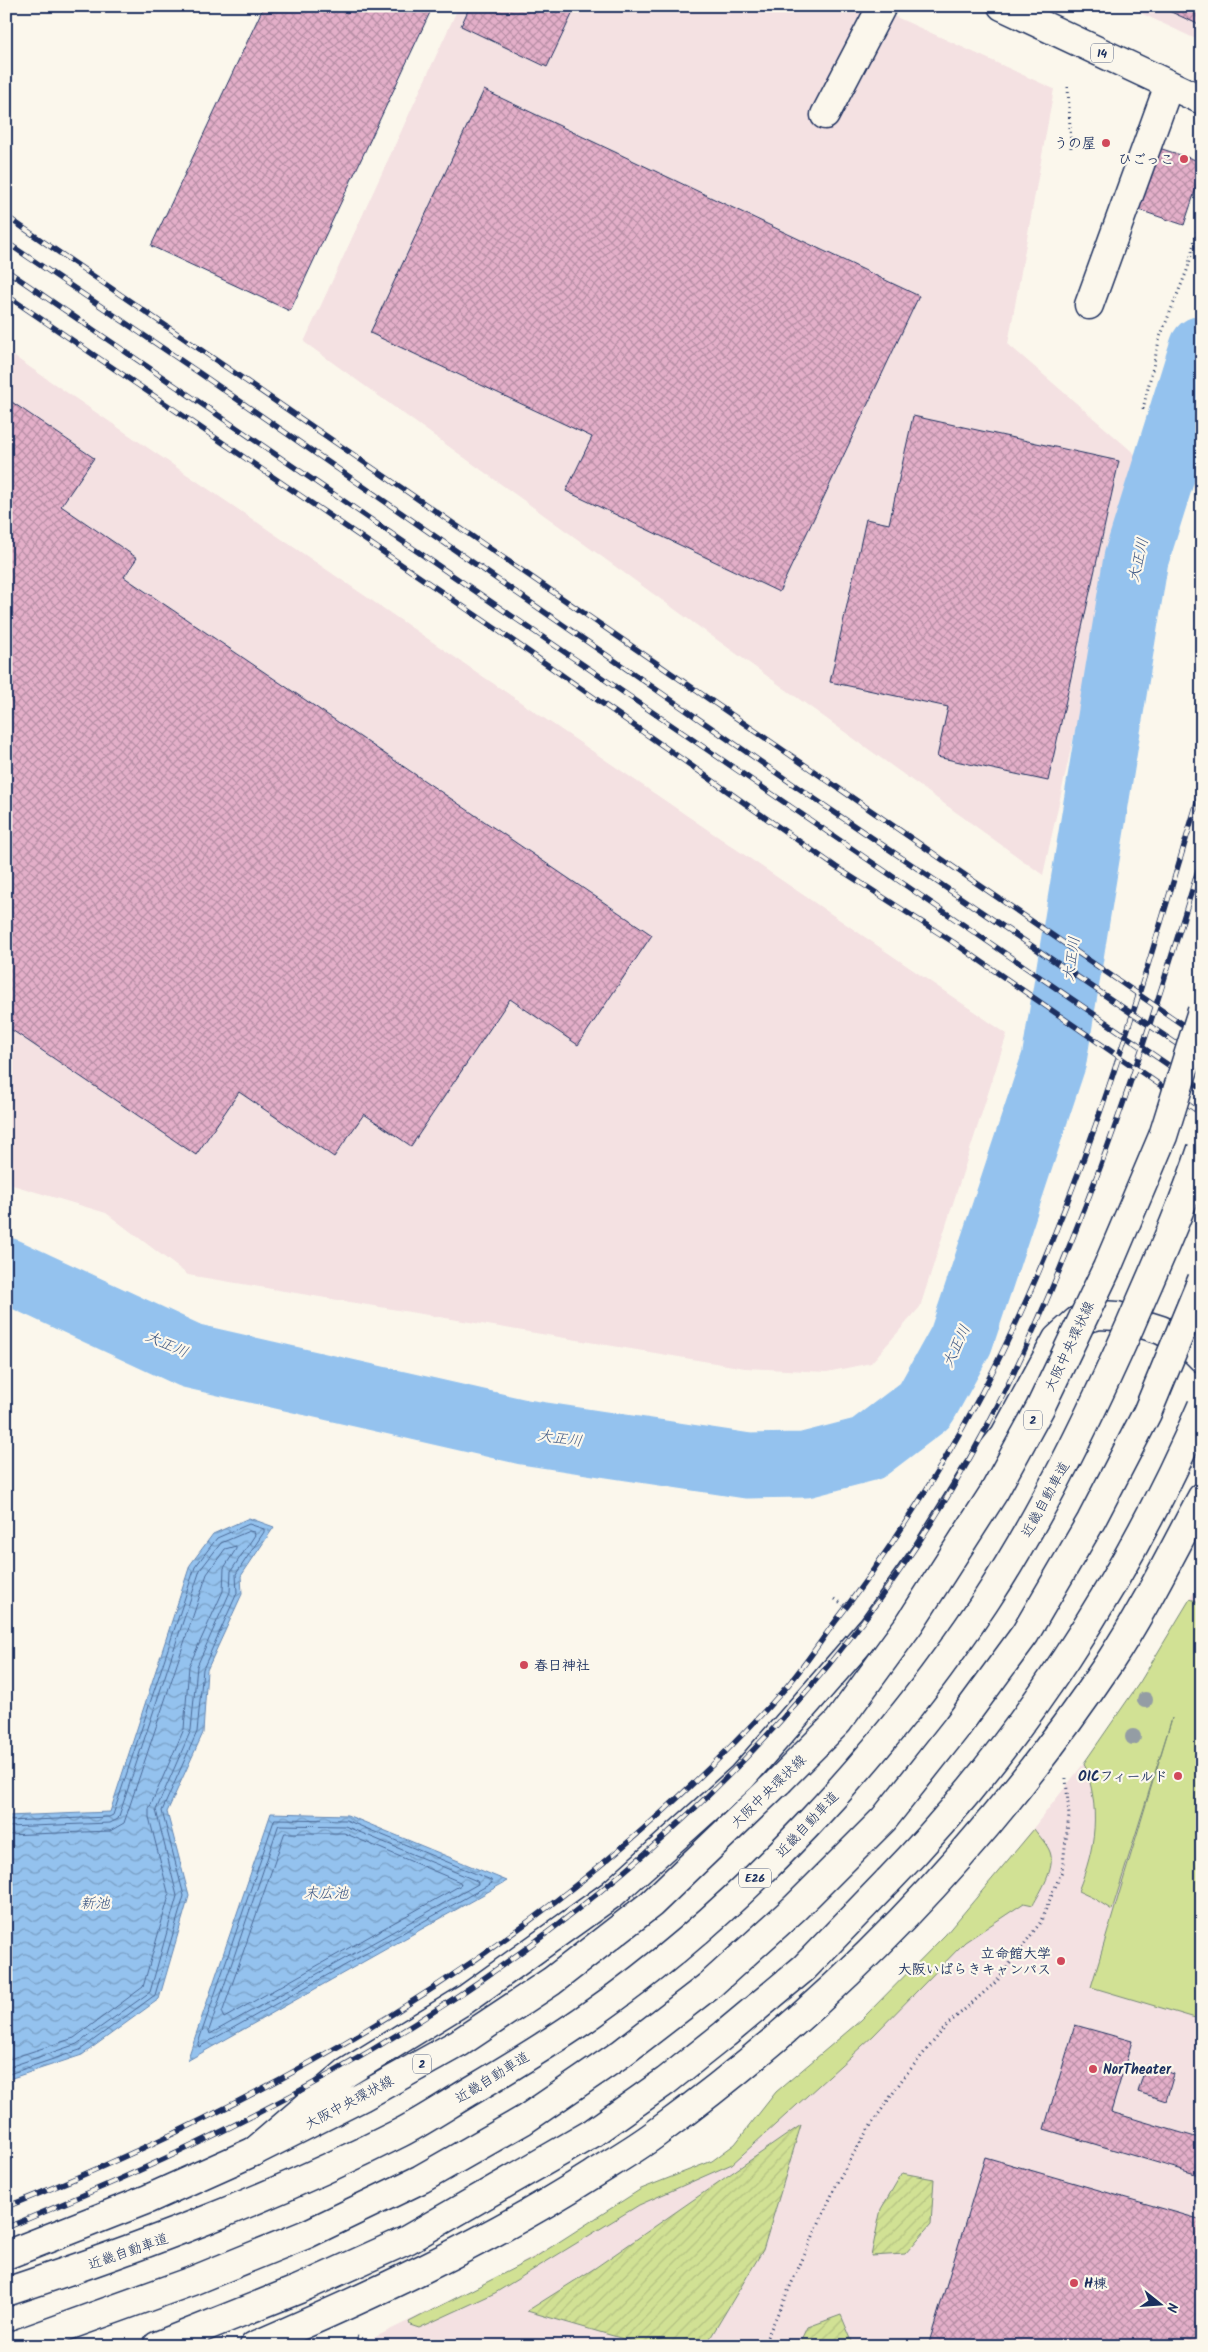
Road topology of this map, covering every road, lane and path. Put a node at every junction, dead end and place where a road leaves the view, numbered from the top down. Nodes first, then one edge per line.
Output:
1 (882, 6) edge
2 (1002, 6) edge
3 (1169, 85) junction
4 (1068, 87) dead end
5 (1202, 100) edge
6 (825, 115) dead end
7 (1071, 148) dead end
8 (1202, 210) edge
9 (1089, 305) dead end
10 (1142, 409) dead end
11 (1202, 1012) edge
12 (1202, 1150) edge
13 (1202, 1280) edge
14 (1202, 1358) edge
15 (1202, 1406) edge
16 (1202, 1497) edge
17 (1066, 1777) dead end
18 (254, 2151) junction
19 (6, 2255) edge
20 (6, 2292) edge
21 (356, 2337) dead end
22 (12, 2346) edge
23 (160, 2346) edge
24 (254, 2346) edge
25 (387, 2346) edge
26 (762, 2346) edge

1 - 6 main road
2 - 3 main road, 14
3 - 5 main road, 14
3 - 9 main road
4 - 7 path
8 - 10 path
11 - 18 main road, 大阪中央環状線 / 2, bridge
12 - 20 main road, 近畿自動車道 / E26, bridge
13 - 22 main road, bridge
14 - 18 main road
15 - 23 main road, bridge
16 - 24 main road
17 - 26 path
18 - 19 main road, 大阪中央環状線 / 2
21 - 25 path

